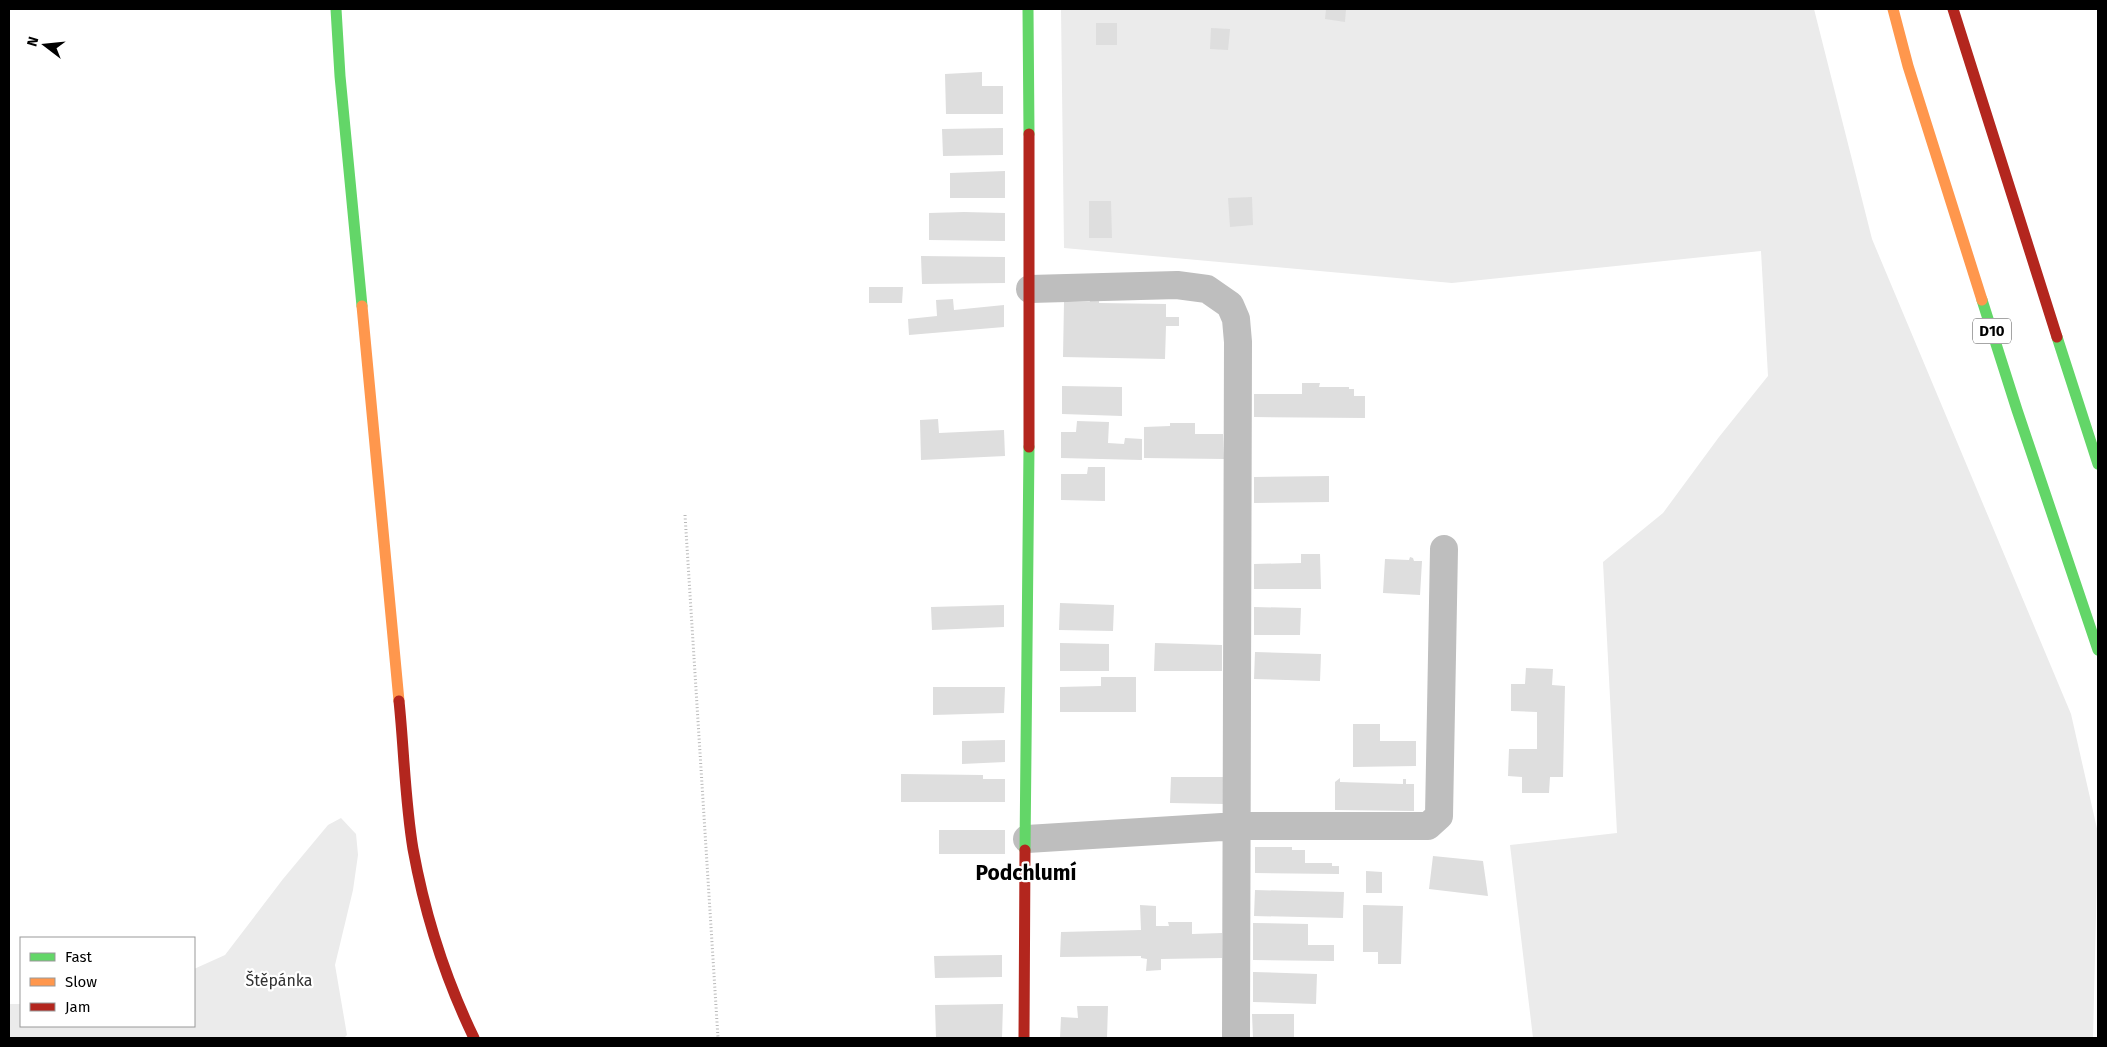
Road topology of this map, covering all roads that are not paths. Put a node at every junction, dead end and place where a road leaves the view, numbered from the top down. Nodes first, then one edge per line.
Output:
1 (336, 9) edge
2 (1028, 9) edge
3 (1893, 9) edge
4 (1953, 9) edge
5 (1030, 289) junction
6 (2098, 464) edge
7 (1444, 549) dead end
8 (2098, 650) edge
9 (1238, 826) junction
10 (1027, 839) junction
11 (474, 1038) edge
12 (1024, 1038) edge
13 (1236, 1038) edge

1 - 11 main road
2 - 5 main road
3 - 8 main road, D10
4 - 6 main road
5 - 9 street
5 - 10 main road
7 - 9 street
9 - 10 street
9 - 13 street
10 - 12 main road

